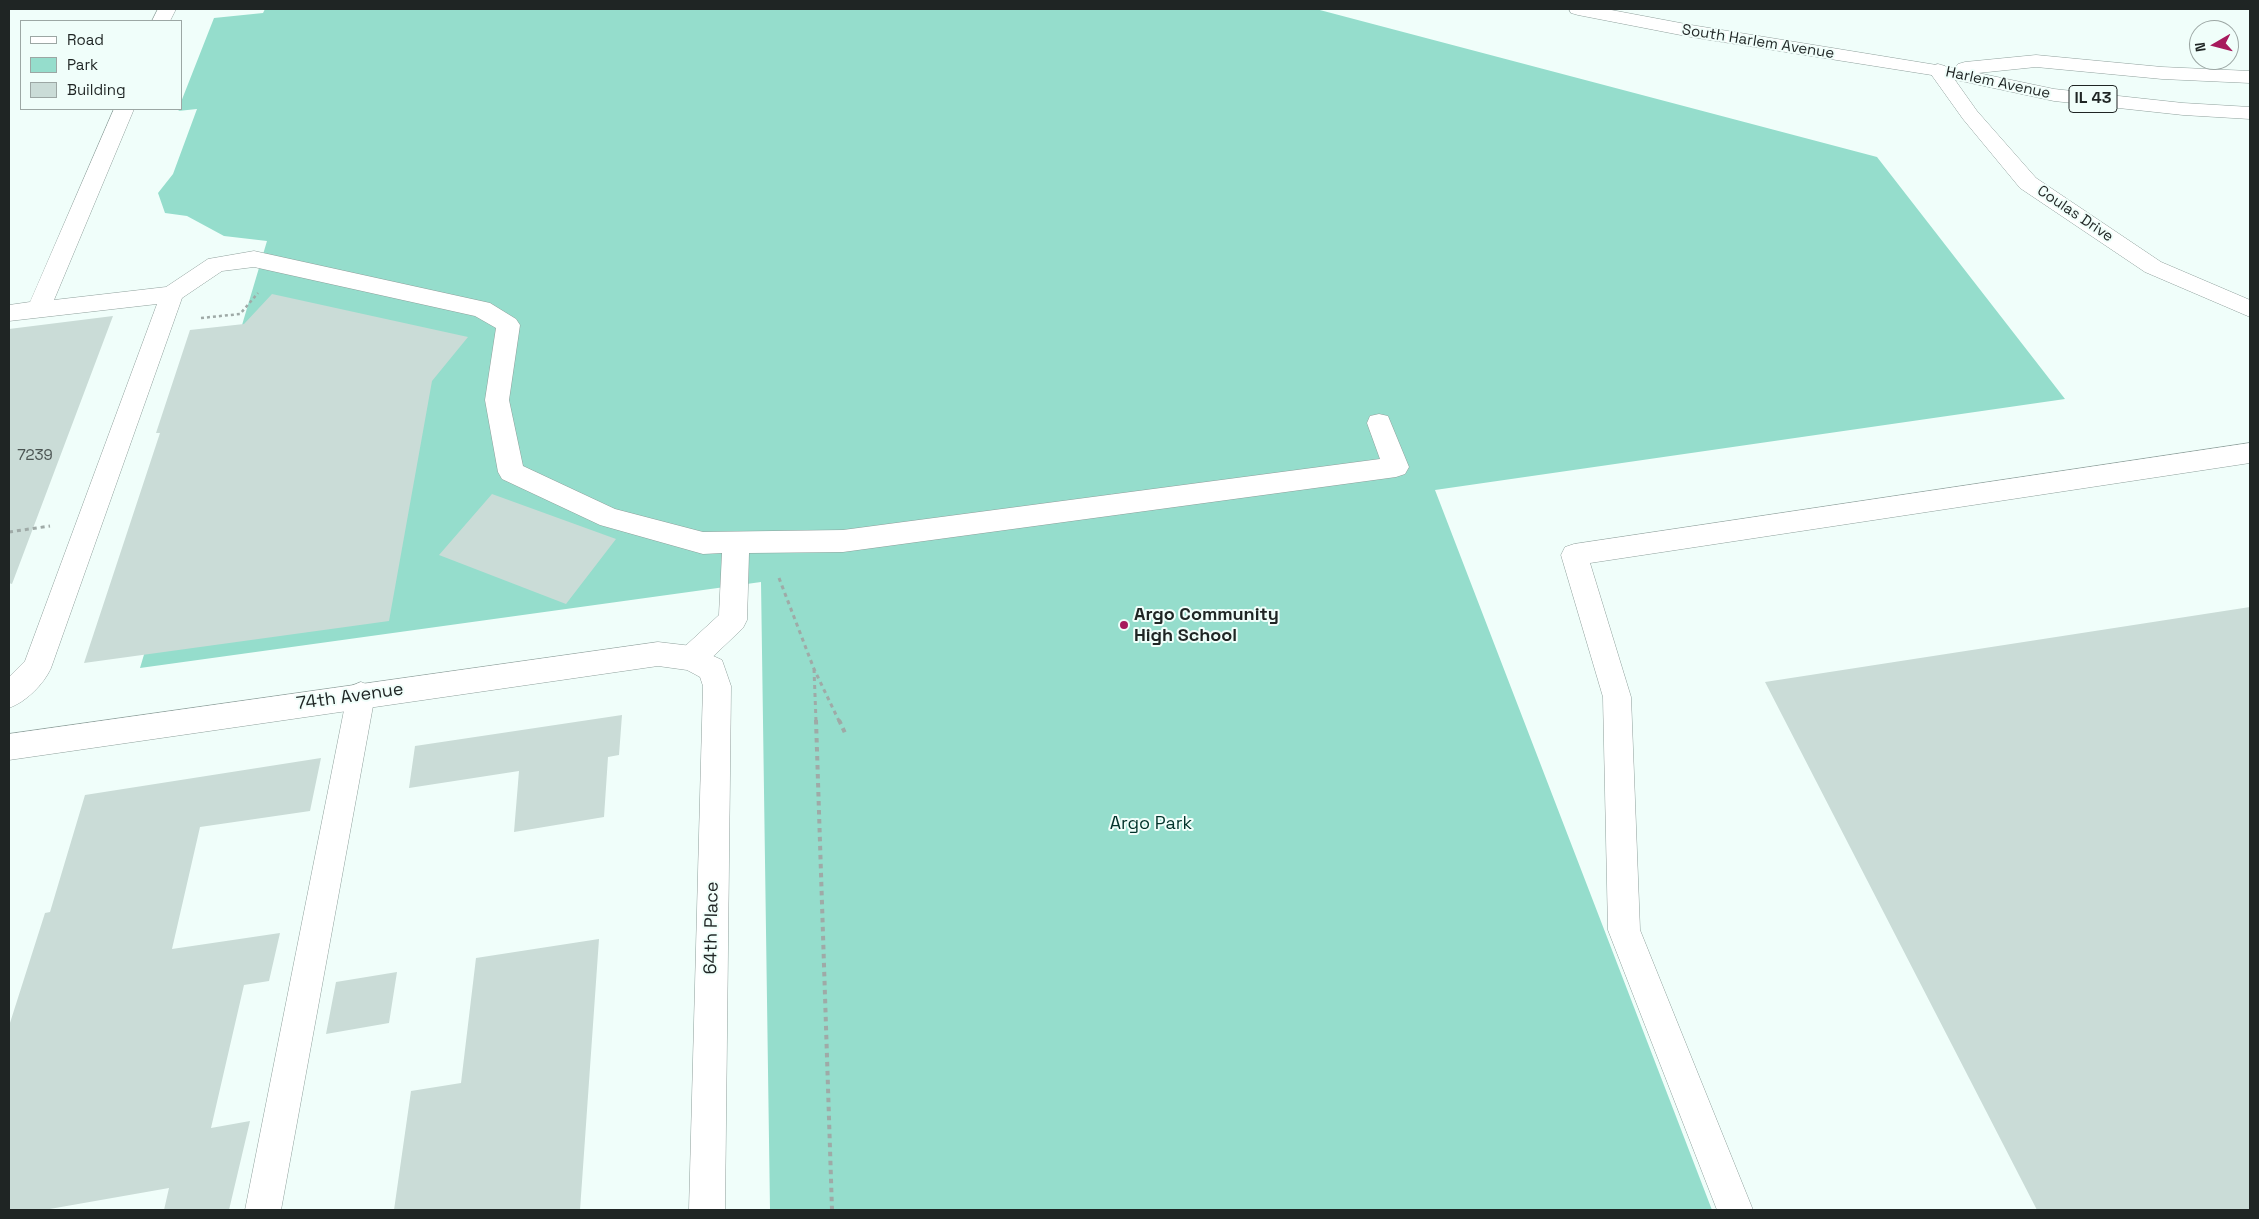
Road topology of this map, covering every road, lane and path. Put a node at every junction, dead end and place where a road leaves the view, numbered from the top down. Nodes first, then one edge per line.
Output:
1 (1578, 9) edge
2 (1938, 70) junction
3 (2250, 76) edge
4 (124, 110) edge
5 (2250, 113) edge
6 (172, 294) junction
7 (2250, 309) edge
8 (38, 310) junction
9 (9, 313) edge
10 (1379, 423) dead end
11 (2250, 453) edge
12 (736, 542) junction
13 (778, 542) junction
14 (692, 658) junction
15 (814, 669) junction
16 (9, 695) edge
17 (361, 695) junction
18 (845, 734) dead end
19 (9, 747) edge
20 (263, 1210) edge
21 (707, 1210) edge
22 (832, 1210) edge
23 (1735, 1210) edge

1 - 2 main road, South Harlem Avenue / IL 43
2 - 3 main road, Harlem Avenue / IL 43
2 - 5 main road, Harlem Avenue / IL 43
2 - 7 main road, Coulas Drive
4 - 8 main road
6 - 8 main road
6 - 12 main road
6 - 16 main road
8 - 9 main road
10 - 13 main road
11 - 23 main road
12 - 13 main road
12 - 14 main road
13 - 15 path
14 - 17 main road, 74th Avenue
14 - 21 main road, 64th Place
15 - 18 path
15 - 22 path
17 - 19 main road, 74th Avenue
17 - 20 main road

